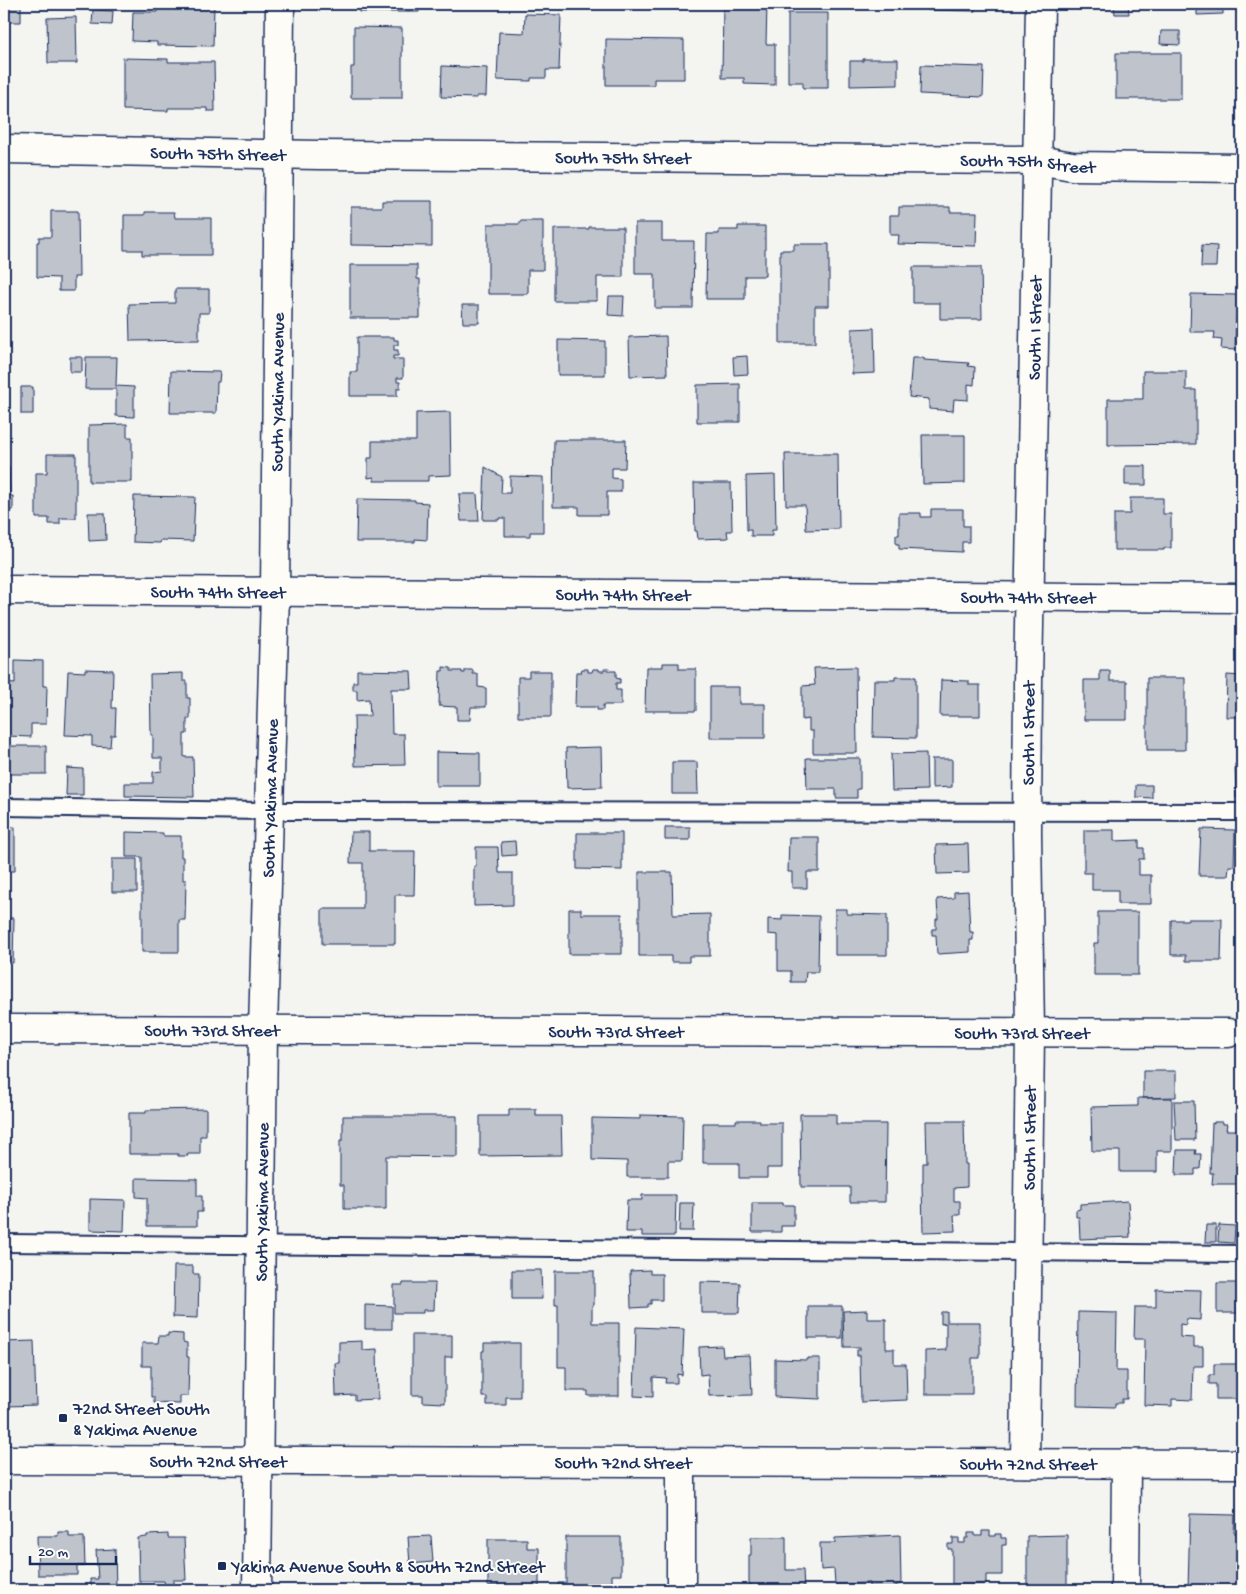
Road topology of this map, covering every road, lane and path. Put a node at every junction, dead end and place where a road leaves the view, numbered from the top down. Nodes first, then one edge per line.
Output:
1 (280, 4) edge
2 (1040, 4) edge
3 (4, 149) edge
4 (278, 154) junction
5 (1038, 160) junction
6 (1242, 168) edge
7 (4, 590) edge
8 (275, 593) junction
9 (1030, 597) junction
10 (1242, 598) edge
11 (4, 807) edge
12 (269, 811) junction
13 (1028, 811) junction
14 (1242, 812) edge
15 (4, 1029) edge
16 (262, 1030) junction
17 (1030, 1032) junction
18 (1228, 1033) dead end
19 (4, 1243) edge
20 (260, 1246) junction
21 (1027, 1252) junction
22 (1242, 1254) edge
23 (4, 1460) edge
24 (258, 1461) junction
25 (681, 1462) junction
26 (1025, 1463) junction
27 (1126, 1464) junction
28 (1242, 1464) edge
29 (257, 1590) edge
30 (681, 1590) edge
31 (1125, 1590) edge

1 - 4 street, South Yakima Avenue
2 - 5 street, South I Street
3 - 4 street, South 75th Street
4 - 5 street, South 75th Street
4 - 8 street, South Yakima Avenue
5 - 6 street, South 75th Street
5 - 9 street, South I Street
7 - 8 street, South 74th Street
8 - 9 street, South 74th Street
8 - 12 street, South Yakima Avenue
9 - 10 street, South 74th Street
9 - 13 street, South I Street
11 - 12 lane
12 - 13 lane
12 - 16 street, South Yakima Avenue
13 - 14 lane
13 - 17 street, South I Street
15 - 16 street, South 73rd Street
16 - 17 street, South 73rd Street
16 - 20 street, South Yakima Avenue
17 - 18 street, South 73rd Street
17 - 21 street, South I Street
19 - 20 lane
20 - 21 lane
20 - 24 street, South Yakima Avenue
21 - 22 lane
21 - 26 street, South I Street
23 - 24 street, South 72nd Street
24 - 25 street, South 72nd Street
24 - 29 street, South Yakima Avenue
25 - 26 street, South 72nd Street
25 - 30 street
26 - 27 street, South 72nd Street
27 - 28 street, South 72nd Street
27 - 31 street

